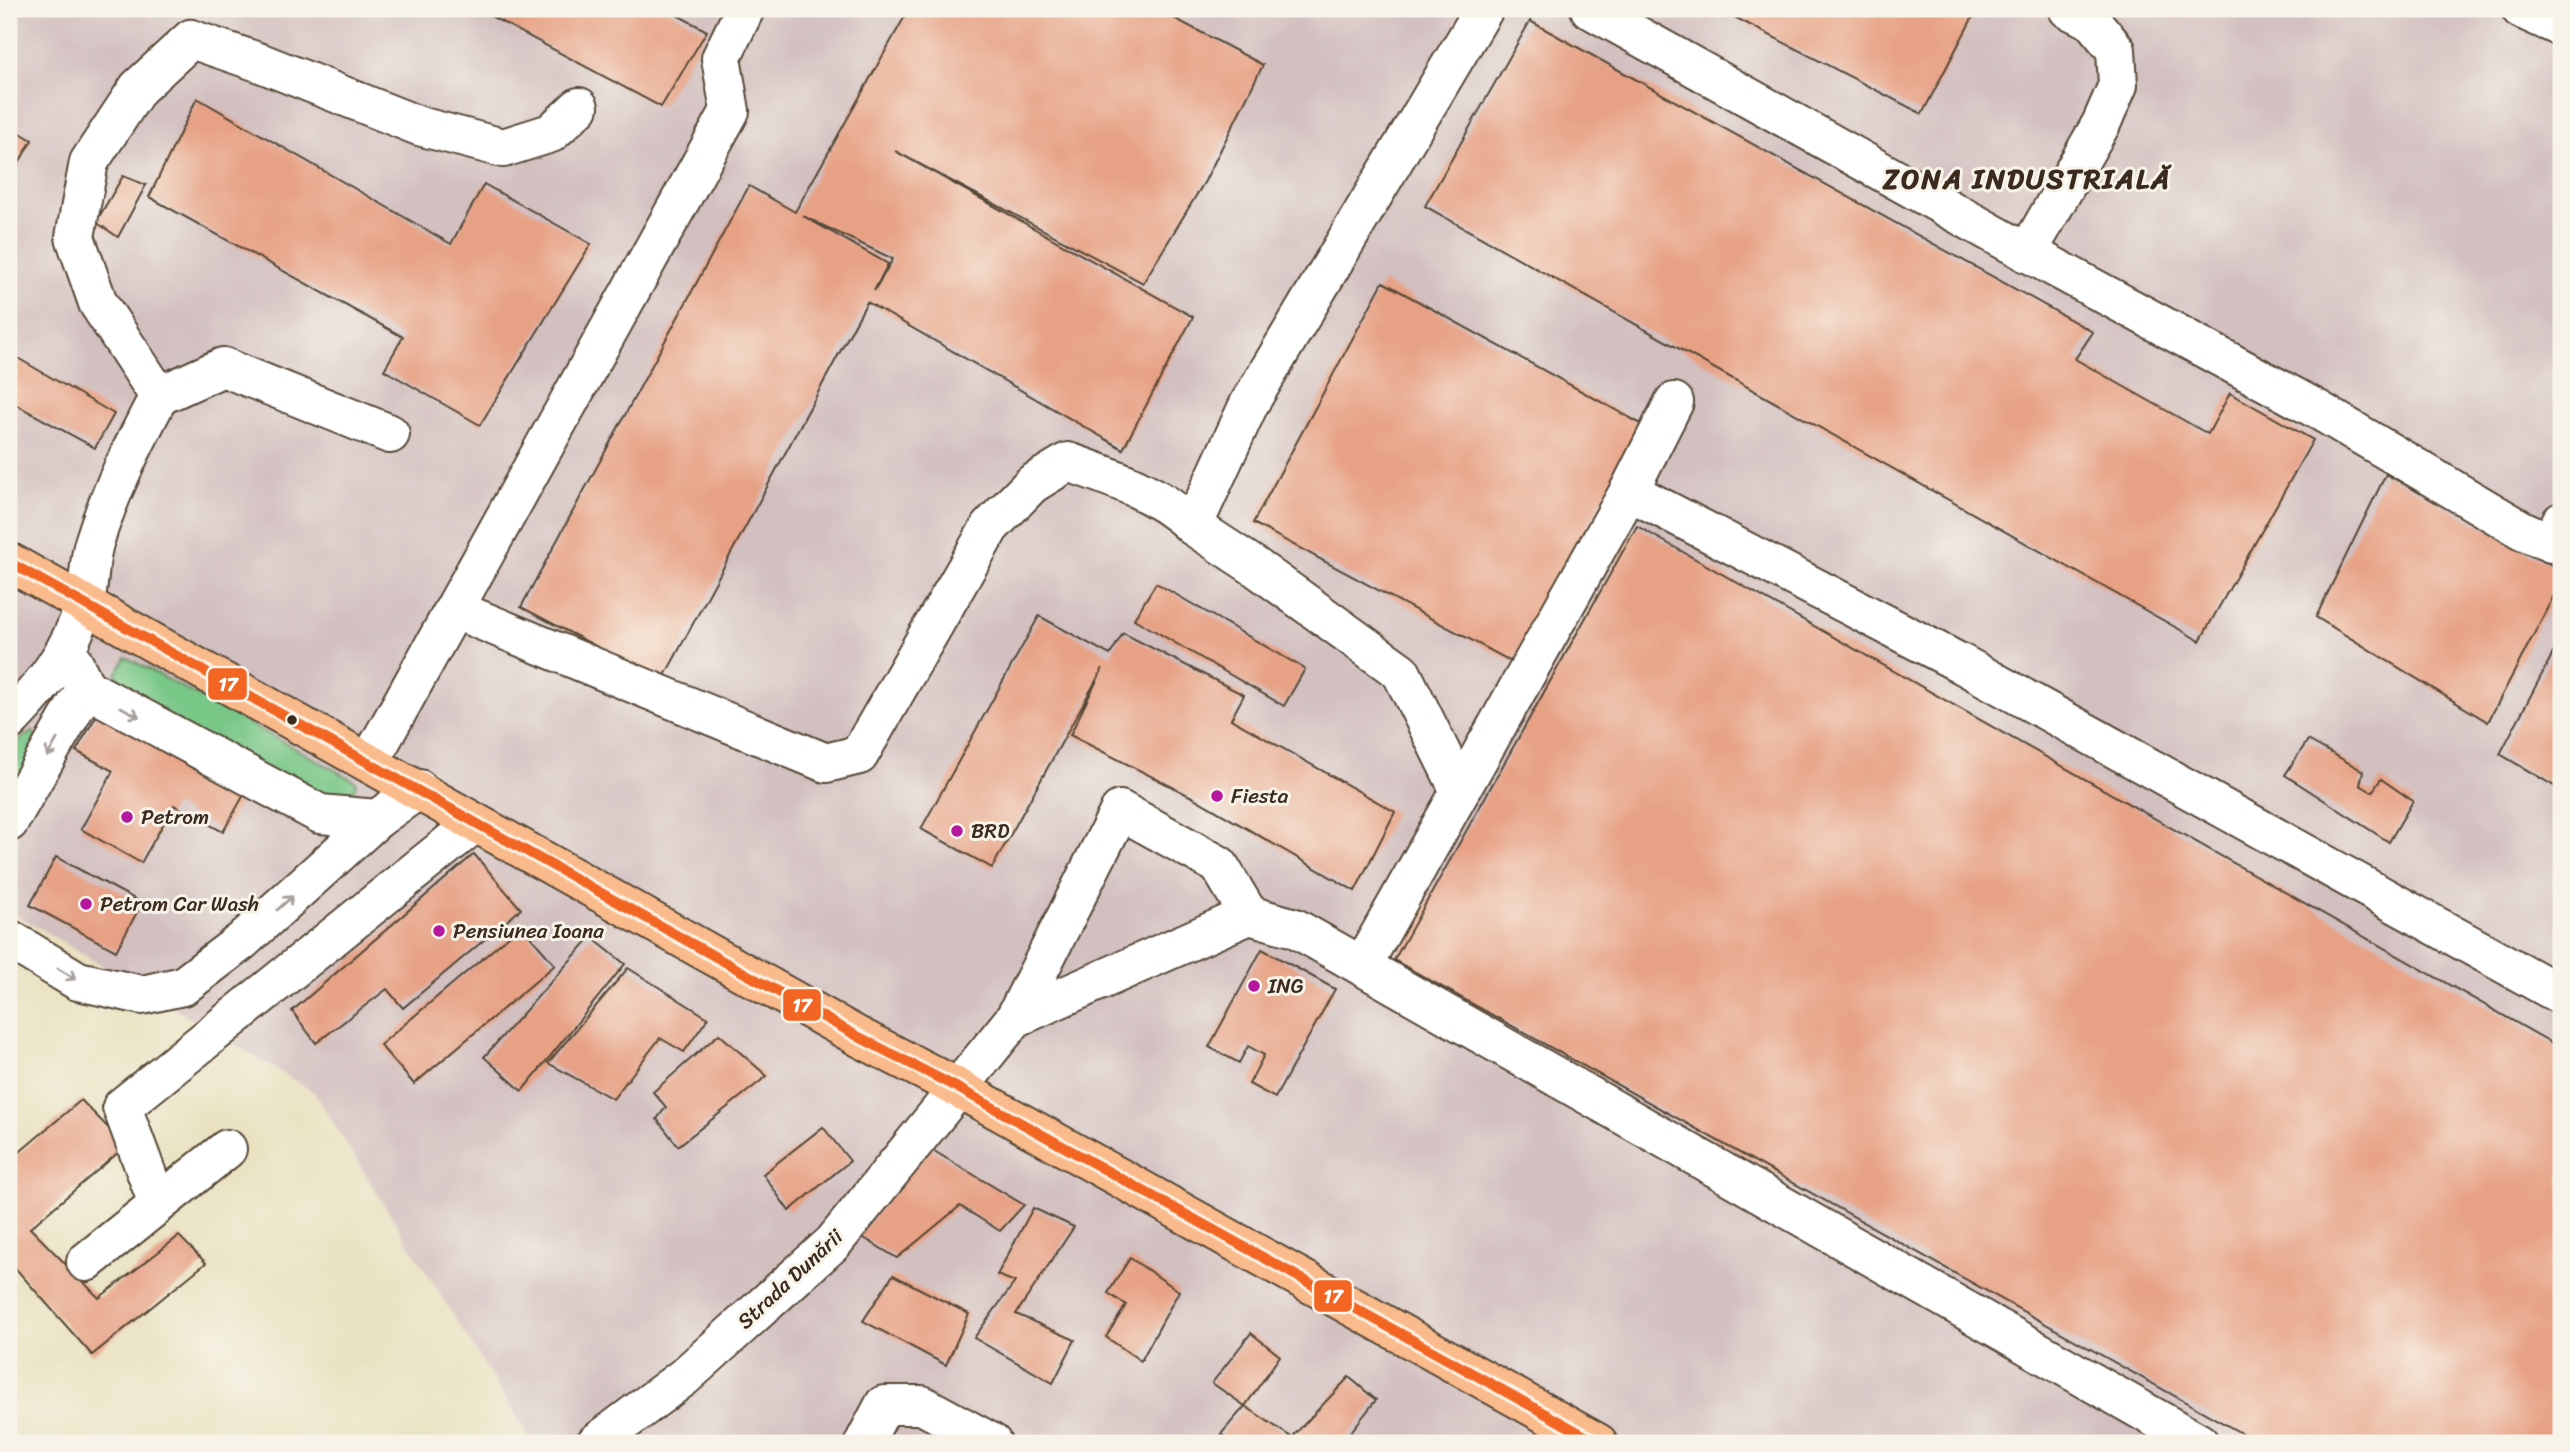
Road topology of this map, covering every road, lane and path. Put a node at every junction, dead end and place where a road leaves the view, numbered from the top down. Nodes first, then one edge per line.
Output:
1 (745, 9) edge
2 (1484, 9) edge
3 (1590, 9) edge
4 (2068, 9) edge
5 (2521, 9) edge
6 (2561, 27) edge
7 (579, 107) dead end
8 (2027, 253) junction
9 (159, 396) junction
10 (1674, 402) dead end
11 (390, 434) dead end
12 (1629, 491) junction
13 (2561, 522) edge
14 (1193, 526) junction
15 (9, 562) edge
16 (84, 604) junction
17 (456, 610) junction
18 (67, 650) junction
19 (86, 688) junction
20 (9, 721) edge
21 (370, 761) junction
22 (419, 789) junction
23 (1460, 791) junction
24 (377, 819) junction
25 (9, 822) edge
26 (475, 823) junction
27 (1249, 915) junction
28 (9, 939) edge
29 (1362, 966) junction
30 (2561, 995) edge
31 (1015, 1018) junction
32 (957, 1087) junction
33 (227, 1149) dead end
34 (158, 1204) junction
35 (86, 1262) dead end
36 (596, 1443) edge
37 (864, 1443) edge
38 (992, 1443) edge
39 (1598, 1443) edge
40 (2199, 1443) edge

1 - 17 street
2 - 14 street
3 - 8 street
4 - 8 street
5 - 6 street
7 - 9 street
8 - 13 street
9 - 11 street
9 - 16 street
10 - 12 street
12 - 23 street
12 - 30 street
14 - 17 street
14 - 23 street
15 - 16 main road
16 - 18 street
16 - 21 main road
17 - 21 street
18 - 19 street
18 - 20 street
19 -> 24 street
19 -> 25 street
21 - 22 main road
22 - 24 street
22 - 26 main road
23 - 29 street
28 -> 24 street
26 - 32 main road
26 - 34 street
27 - 29 street
27 - 31 street
27 - 31 street
29 - 40 street
31 - 32 street, Strada Dunării
32 - 36 street, Strada Dunării
32 - 39 main road
33 - 34 street
34 - 35 street
37 - 38 street

